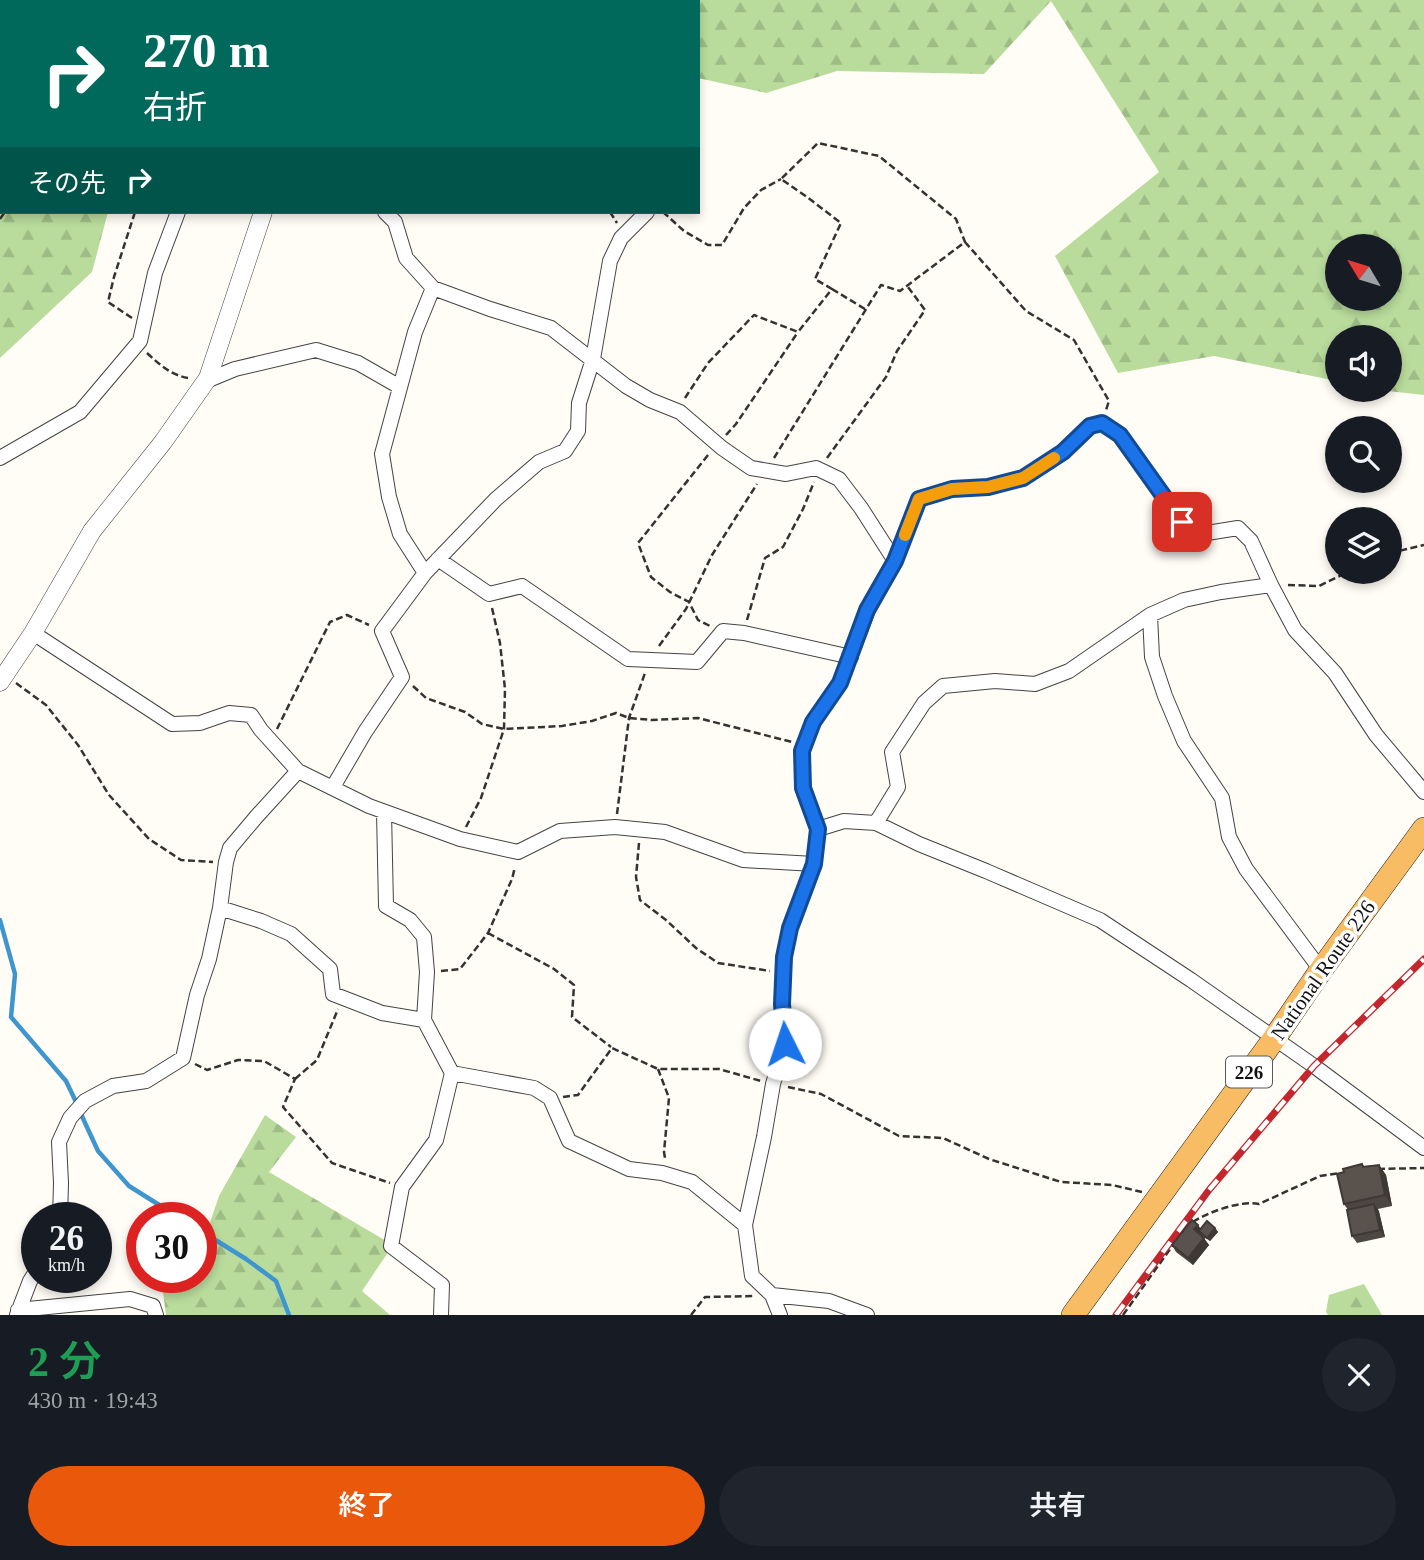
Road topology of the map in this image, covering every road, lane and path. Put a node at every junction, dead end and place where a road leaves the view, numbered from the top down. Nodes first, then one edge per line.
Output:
1 (781, 179) junction
2 (134, 214) edge
3 (177, 214) edge
4 (262, 214) edge
5 (387, 214) edge
6 (645, 214) edge
7 (665, 214) edge
8 (965, 242) dead end
9 (907, 286) dead end
10 (433, 288) junction
11 (832, 289) junction
12 (866, 310) dead end
13 (143, 326) junction
14 (798, 332) junction
15 (140, 341) junction
16 (593, 359) junction
17 (206, 381) junction
18 (400, 387) junction
19 (678, 411) junction
20 (717, 444) junction
21 (0, 458) edge
22 (819, 470) junction
23 (1424, 545) edge
24 (1402, 550) edge
25 (438, 559) junction
26 (895, 561) junction
27 (425, 573) junction
28 (1325, 583) edge
29 (1270, 585) junction
30 (489, 594) junction
31 (1150, 615) junction
32 (382, 631) junction
33 (723, 631) junction
34 (33, 633) junction
35 (744, 633) junction
36 (851, 657) junction
37 (1, 677) edge
38 (402, 677) junction
39 (504, 729) junction
40 (271, 741) junction
41 (804, 745) junction
42 (298, 771) junction
43 (333, 787) junction
44 (1424, 792) edge
45 (384, 812) junction
46 (876, 823) junction
47 (818, 829) junction
48 (1424, 829) edge
49 (640, 830) junction
50 (460, 839) junction
51 (518, 852) junction
52 (226, 862) junction
53 (814, 864) junction
54 (220, 908) junction
55 (488, 933) junction
56 (1321, 970) junction
57 (427, 972) junction
58 (783, 974) junction
59 (343, 998) junction
60 (424, 1020) junction
61 (1274, 1039) junction
62 (612, 1048) junction
63 (183, 1058) junction
64 (658, 1069) junction
65 (452, 1073) junction
66 (295, 1079) junction
67 (773, 1084) junction
68 (550, 1098) junction
69 (1424, 1147) edge
70 (1424, 1168) edge
71 (1376, 1170) edge
72 (1343, 1173) edge
73 (668, 1175) junction
74 (402, 1188) junction
75 (1158, 1196) junction
76 (60, 1202) edge
77 (1190, 1224) edge
78 (745, 1225) junction
79 (1175, 1242) edge
80 (25, 1293) edge
81 (772, 1295) junction
82 (18, 1312) edge
83 (156, 1315) edge
84 (441, 1315) edge
85 (691, 1315) edge
86 (780, 1315) edge
87 (867, 1315) edge
88 (1073, 1315) edge
89 (1124, 1315) edge

1 - 7 path
1 - 8 path
1 - 11 path
2 - 13 path
3 - 13 street
4 - 17 street
5 - 10 street
6 - 16 street
9 - 22 path
10 - 16 street
10 - 18 street
11 - 12 path
11 - 14 path
13 - 15 street
14 - 19 path
14 - 20 path
15 - 17 path
15 - 21 street
16 - 19 street
16 - 25 street
17 - 18 street
17 - 34 street
18 - 27 street
19 - 20 street
20 - 22 street
20 - 33 path
22 - 26 street
22 - 35 path
23 - 24 path
25 - 27 street
25 - 30 street
26 - 29 street
26 - 36 street
27 - 32 street
28 - 29 path
29 - 31 street
29 - 44 street
30 - 33 street
30 - 39 path
31 - 46 street
31 - 56 street
32 - 38 street
32 - 40 path
33 - 35 street
34 - 37 street
34 - 40 street
35 - 36 street
36 - 41 street
37 - 52 path
38 - 39 path
38 - 43 street
39 - 41 path
39 - 50 path
40 - 42 street
41 - 47 street
42 - 43 street
42 - 52 street
43 - 45 street
45 - 50 street
45 - 57 street
46 - 47 street
46 - 61 street
47 - 53 street
48 - 56 highway, National Route 226 / 226
49 - 51 street
49 - 53 street
49 - 58 path
50 - 51 street
51 - 55 path
52 - 54 street
53 - 58 street
54 - 59 street
54 - 63 street
55 - 57 path
55 - 62 path
56 - 61 highway, National Route 226 / 226
57 - 60 street
58 - 67 street
59 - 60 street
59 - 66 path
60 - 65 street
61 - 69 street
61 - 75 highway, National Route 226 / 226
62 - 64 path
62 - 68 path
63 - 66 path
63 - 76 street
64 - 67 path
64 - 73 path
65 - 68 street
65 - 74 street
66 - 74 path
67 - 75 path
67 - 78 street
68 - 73 street
70 - 71 path
72 - 77 path
73 - 78 street
74 - 84 street
75 - 88 highway, National Route 226 / 226
78 - 81 street
79 - 89 path
80 - 82 street
81 - 85 path
81 - 86 street
81 - 87 street
82 - 83 street

